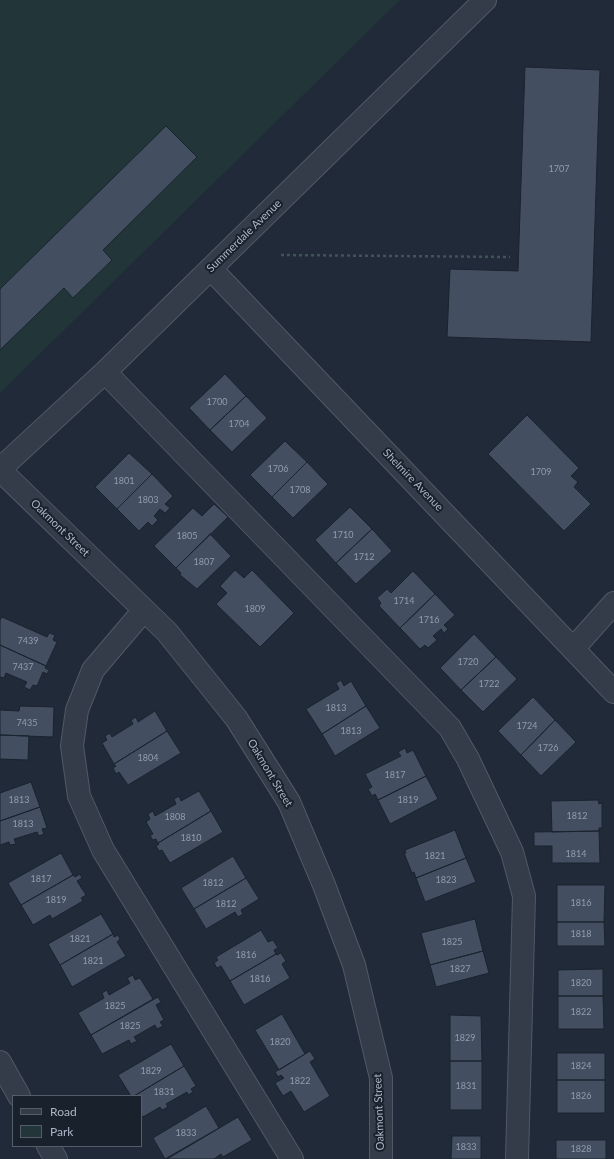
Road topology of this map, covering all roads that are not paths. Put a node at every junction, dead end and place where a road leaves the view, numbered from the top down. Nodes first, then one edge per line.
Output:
1 (485, 0) edge
2 (211, 269) junction
3 (105, 372) junction
4 (0, 469) edge
5 (614, 603) edge
6 (144, 610) junction
7 (573, 649) junction
8 (614, 692) edge
9 (0, 1062) edge
10 (18, 1095) edge
11 (49, 1147) edge
12 (56, 1159) edge
13 (292, 1159) edge
14 (381, 1159) edge
15 (517, 1159) edge

1 - 2 street, Summerdale Avenue
2 - 3 street, Summerdale Avenue
2 - 7 street, Shelmire Avenue
3 - 4 street, Summerdale Avenue
3 - 15 street
4 - 6 street, Oakmont Street
5 - 7 street
6 - 13 street
6 - 14 street, Oakmont Street
7 - 8 street, Shelmire Avenue
9 - 10 street
11 - 12 street

